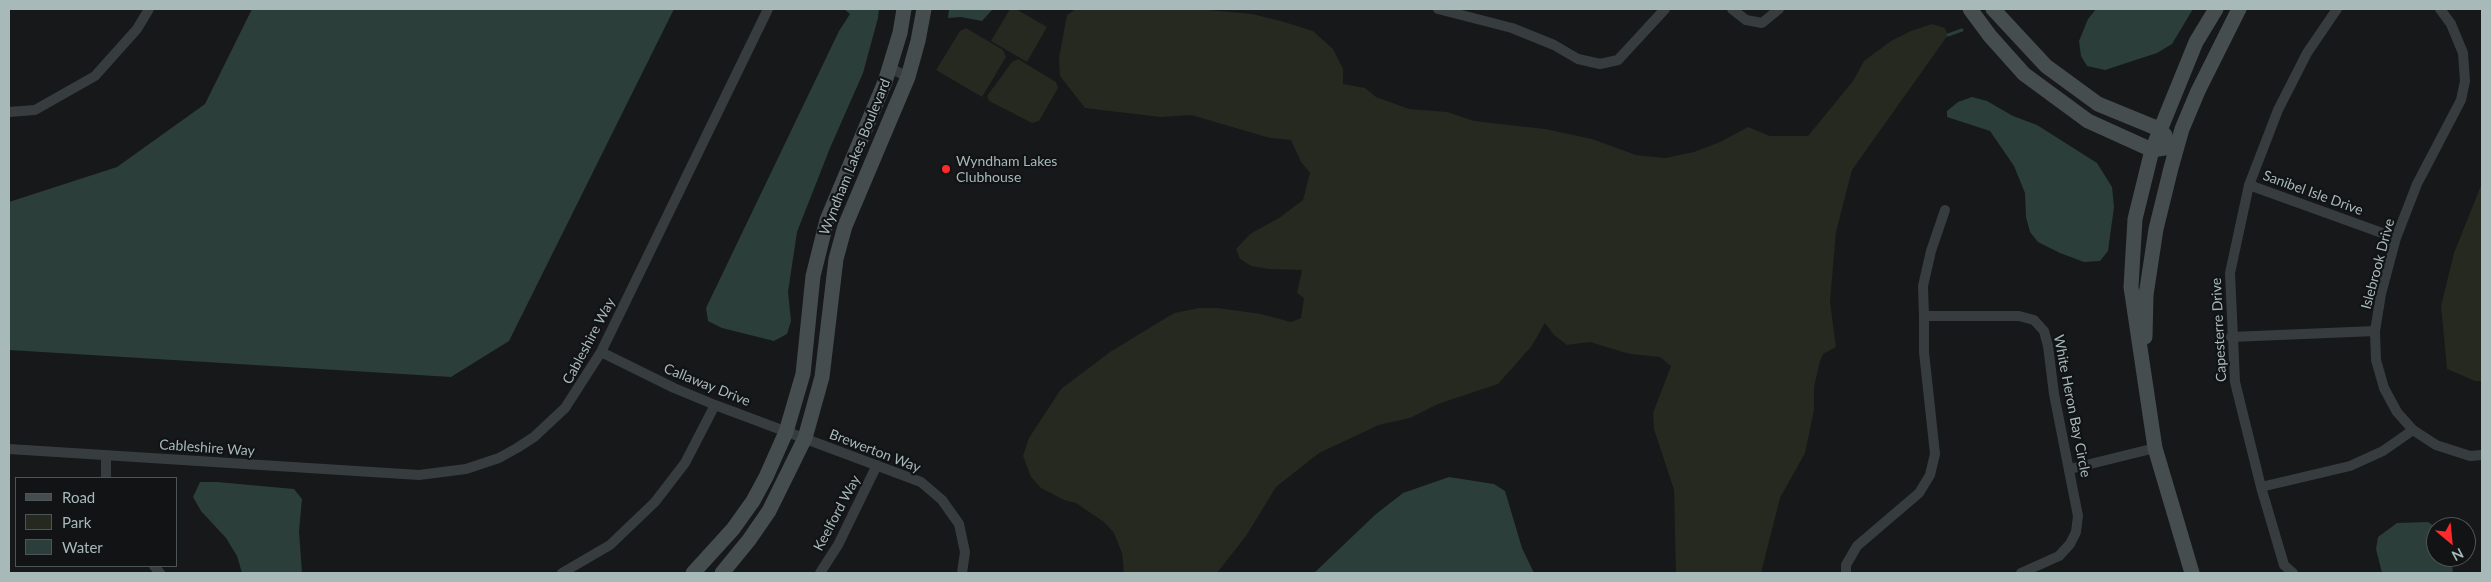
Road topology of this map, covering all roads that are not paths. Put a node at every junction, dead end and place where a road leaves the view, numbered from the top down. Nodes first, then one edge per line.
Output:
1 (149, 9) edge
2 (768, 9) edge
3 (904, 9) edge
4 (924, 9) edge
5 (1438, 9) edge
6 (1665, 9) edge
7 (1732, 9) edge
8 (1779, 9) edge
9 (1970, 9) edge
10 (1993, 9) edge
11 (2216, 9) edge
12 (2239, 9) edge
13 (2337, 9) edge
14 (2440, 9) edge
15 (890, 68) junction
16 (908, 77) junction
17 (9, 112) edge
18 (2159, 129) junction
19 (2177, 146) junction
20 (2152, 150) junction
21 (2249, 185) junction
22 (1945, 210) dead end
23 (2396, 238) junction
24 (1924, 316) junction
25 (2375, 331) junction
26 (2231, 337) junction
27 (601, 352) junction
28 (2144, 381) junction
29 (715, 405) junction
30 (2413, 430) junction
31 (786, 432) junction
32 (805, 438) junction
33 (2155, 448) junction
34 (9, 449) edge
35 (106, 456) junction
36 (2482, 456) edge
37 (877, 465) junction
38 (2070, 468) junction
39 (106, 477) edge
40 (2261, 488) junction
41 (562, 573) edge
42 (693, 573) edge
43 (722, 573) edge
44 (820, 573) edge
45 (962, 573) edge
46 (1846, 573) edge
47 (2020, 573) edge
48 (2192, 573) edge
49 (2293, 573) edge

1 - 17 street
2 - 27 street, Cableshire Way
3 - 15 street, Wyndham Lakes Boulevard
4 - 16 street, Wyndham Lakes Boulevard
5 - 6 street
7 - 8 street
9 - 20 street
10 - 18 street
11 - 18 street
12 - 19 street
13 - 21 street, Capesterre Drive
14 - 23 street, Islebrook Drive
15 - 16 street
15 - 31 street, Wyndham Lakes Boulevard
16 - 32 street, Wyndham Lakes Boulevard
18 - 19 street
18 - 20 street
19 - 20 street
19 - 28 street
20 - 28 street
21 - 23 street, Sanibel Isle Drive
21 - 26 street, Capesterre Drive
22 - 24 street
23 - 25 street, Islebrook Drive
24 - 38 street, White Heron Bay Circle
24 - 46 street
25 - 26 street
25 - 30 street, Islebrook Drive
26 - 40 street, Capesterre Drive
27 - 29 street, Callaway Drive
27 - 35 street, Cableshire Way
28 - 33 street
29 - 31 street, Callaway Drive
29 - 41 street
30 - 36 street, Islebrook Drive
30 - 40 street
31 - 32 street, Callaway Drive
31 - 42 street, Wyndham Lakes Boulevard
32 - 37 street, Brewerton Way
32 - 43 street, Wyndham Lakes Boulevard
33 - 38 street
33 - 48 street
34 - 35 street, Cableshire Way
35 - 39 street
37 - 44 street, Keelford Way
37 - 45 street, Brewerton Way
38 - 47 street, White Heron Bay Circle
40 - 49 street, Capesterre Drive

